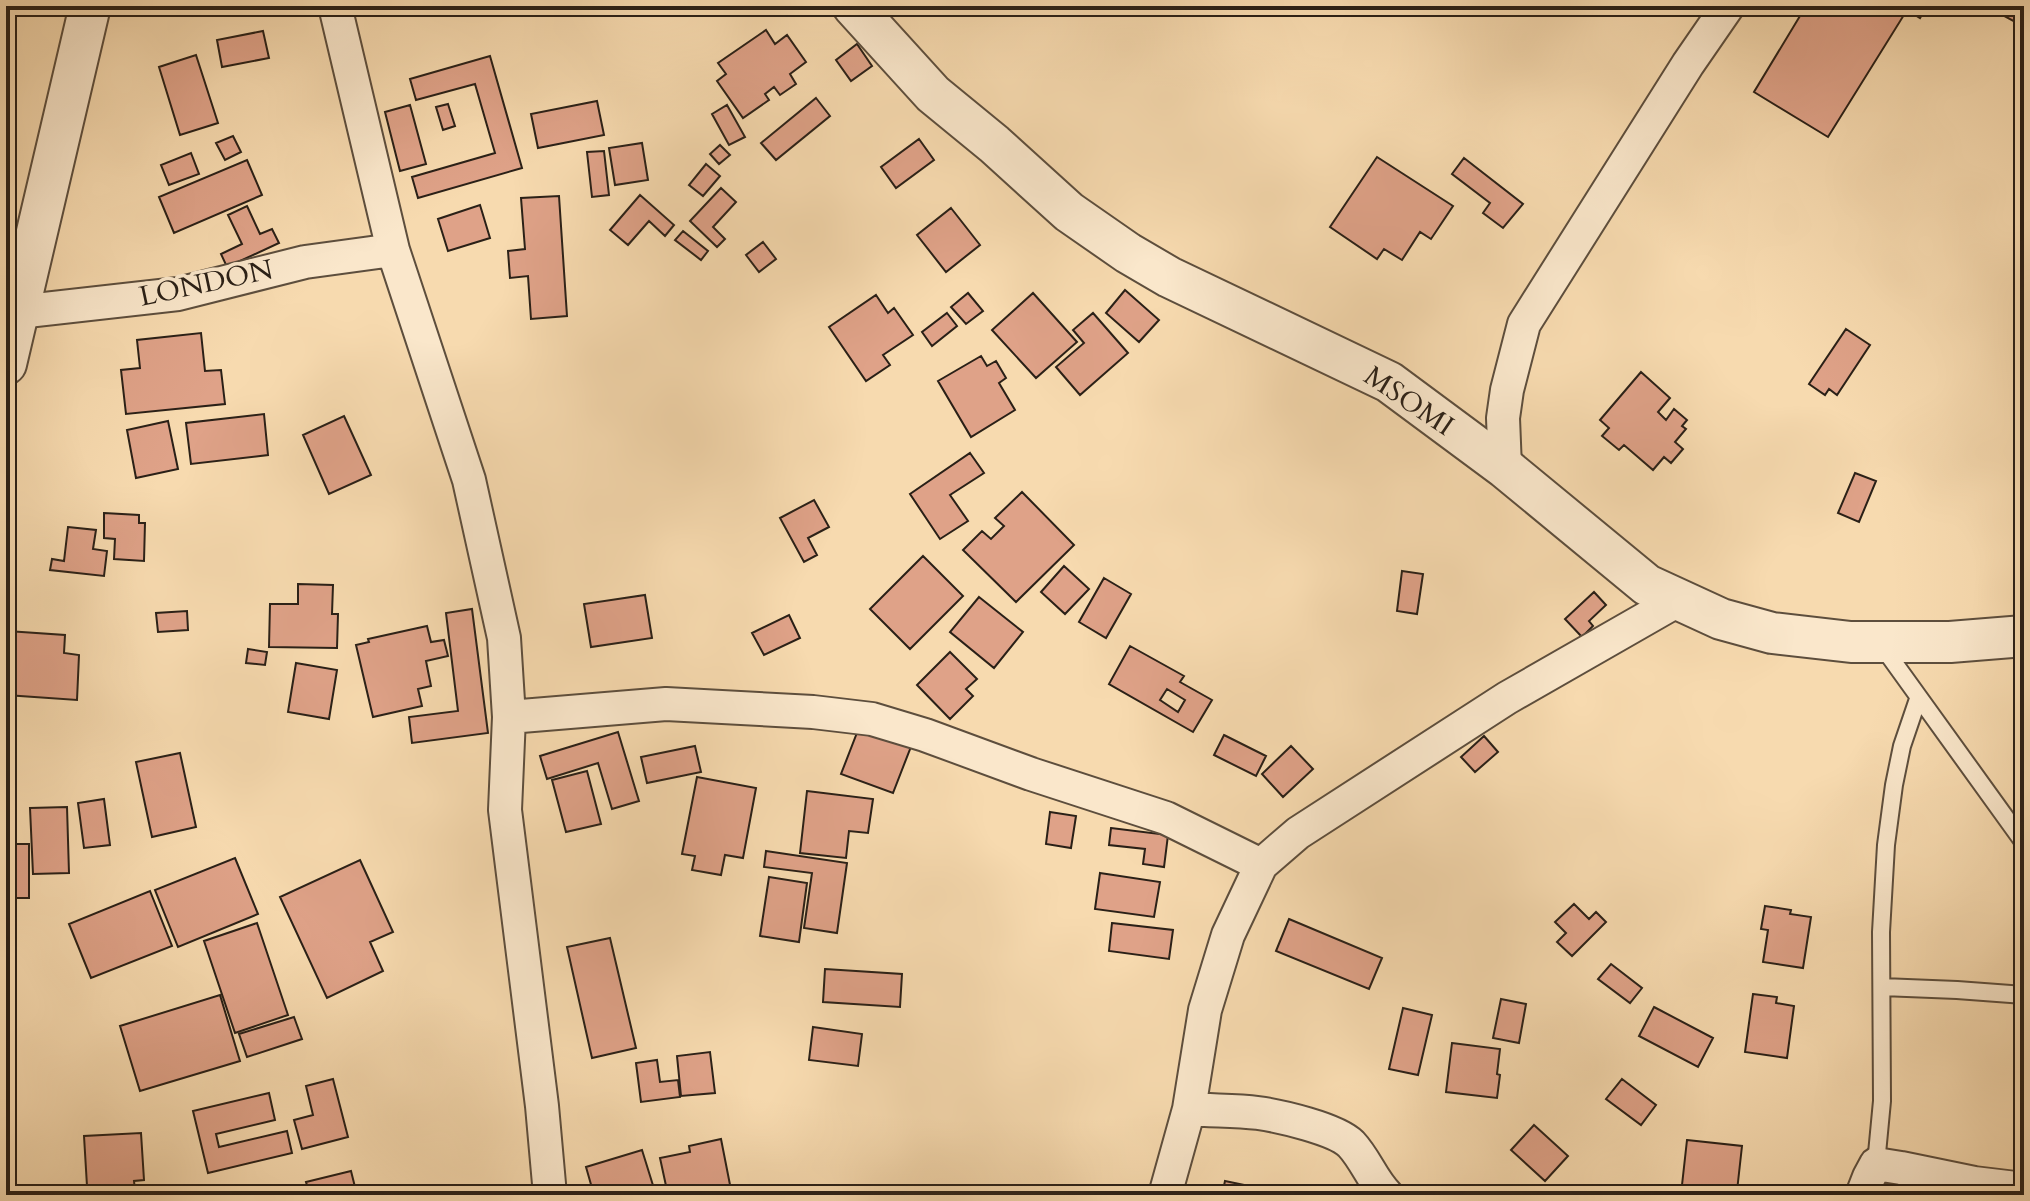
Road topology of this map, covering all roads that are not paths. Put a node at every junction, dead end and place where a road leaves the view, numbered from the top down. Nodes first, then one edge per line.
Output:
1 (90, 6) edge
2 (335, 6) edge
3 (853, 6) edge
4 (1728, 6) edge
5 (393, 250) junction
6 (18, 312) junction
7 (6, 364) edge
8 (1505, 468) junction
9 (1680, 599) junction
10 (2024, 636) edge
11 (1878, 641) junction
12 (1918, 699) junction
13 (509, 717) junction
14 (2024, 843) edge
15 (1261, 865) junction
16 (1882, 987) junction
17 (2024, 995) edge
18 (1189, 1109) junction
19 (1876, 1164) junction
20 (2024, 1189) edge
21 (550, 1195) edge
22 (1165, 1195) edge
23 (1387, 1195) edge
24 (1862, 1195) edge

1 - 6 street
2 - 5 street
3 - 8 street, MSOMI
4 - 8 street
5 - 6 street, LONDON
5 - 13 street
6 - 7 street
8 - 9 street, MSOMI
9 - 11 street, MSOMI
9 - 15 street
10 - 11 street, MSOMI
11 - 12 lane
12 - 14 lane
12 - 16 lane
13 - 15 street
13 - 21 street
15 - 18 street
16 - 17 lane
16 - 19 lane
18 - 22 street
18 - 23 street
19 - 20 street
19 - 24 street

